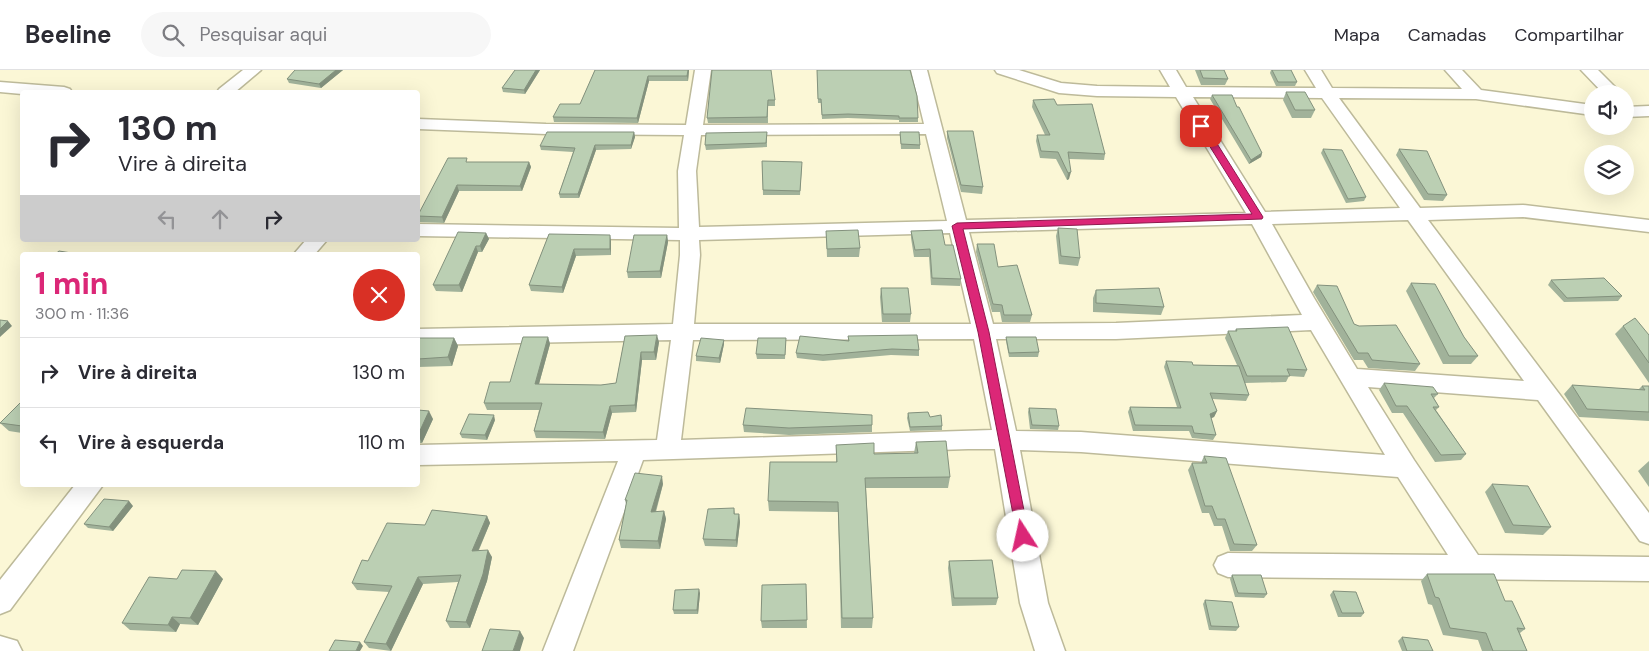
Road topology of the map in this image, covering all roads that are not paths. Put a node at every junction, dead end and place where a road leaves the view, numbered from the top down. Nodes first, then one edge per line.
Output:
1 (253, 70) edge
2 (703, 70) edge
3 (919, 70) edge
4 (1003, 70) edge
5 (1168, 70) edge
6 (1312, 70) edge
7 (1453, 70) edge
8 (1589, 70) edge
9 (1605, 85) edge
10 (0, 87) edge
11 (38, 90) edge
12 (228, 90) edge
13 (1181, 92) junction
14 (1327, 92) junction
15 (1476, 94) junction
16 (1584, 109) edge
17 (420, 124) edge
18 (932, 129) junction
19 (694, 131) junction
20 (1415, 214) junction
21 (1258, 217) junction
22 (957, 226) junction
23 (1649, 226) edge
24 (420, 230) edge
25 (689, 234) junction
26 (315, 242) edge
27 (306, 252) edge
28 (1317, 322) junction
29 (683, 332) junction
30 (984, 332) junction
31 (420, 337) edge
32 (1351, 377) junction
33 (1546, 392) junction
34 (1006, 440) junction
35 (668, 449) junction
36 (634, 451) junction
37 (420, 455) edge
38 (1404, 467) junction
39 (88, 487) edge
40 (1649, 533) edge
41 (1228, 564) dead end
42 (1471, 567) junction
43 (1649, 569) edge
44 (0, 601) edge
45 (0, 650) edge
46 (7, 651) edge
47 (558, 651) edge
48 (1050, 651) edge

1 - 12 street
2 - 19 street
3 - 18 street
4 - 13 street
5 - 13 street
6 - 14 street
7 - 15 street
8 - 9 street
10 - 11 street
13 - 14 street
13 - 21 street
14 - 15 street
14 - 20 street
15 - 16 street
17 - 19 street
18 - 19 street
18 - 22 street
19 - 25 street
20 - 21 street
20 - 23 street
20 - 33 street
21 - 22 street
21 - 28 street
22 - 25 street
22 - 30 street
24 - 25 street
25 - 29 street
26 - 27 street
28 - 30 street
28 - 32 street
29 - 30 street
29 - 31 street
29 - 35 street
30 - 34 street
32 - 33 street
32 - 38 street
33 - 40 street
34 - 35 street
34 - 38 street
34 - 48 street
35 - 36 street
36 - 37 street
36 - 47 street
38 - 42 street
39 - 44 street
41 - 42 street
42 - 43 street
45 - 46 street

